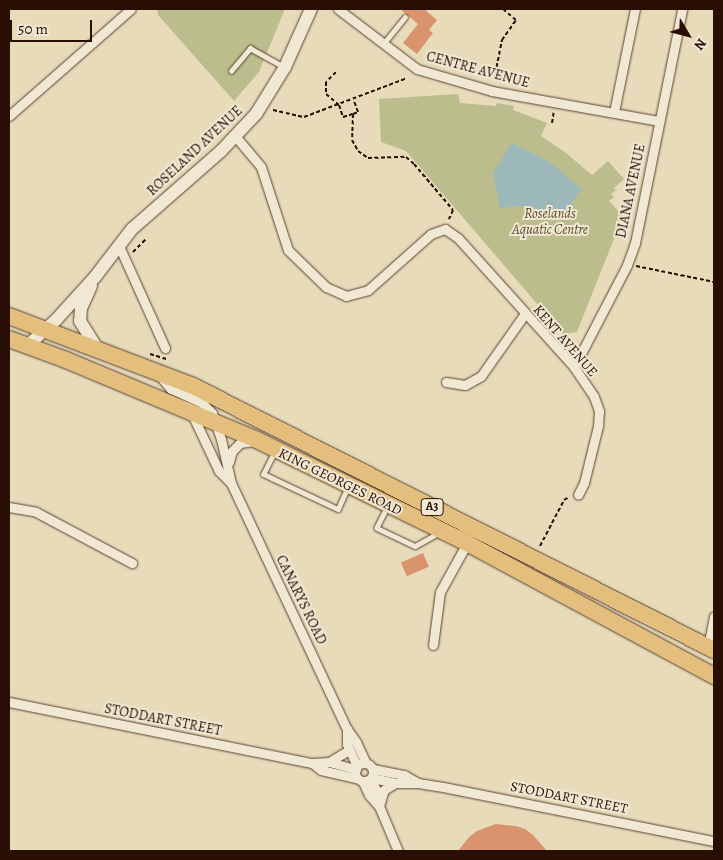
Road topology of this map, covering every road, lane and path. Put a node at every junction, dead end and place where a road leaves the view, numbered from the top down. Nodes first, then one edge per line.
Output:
1 (130, 9) edge
2 (311, 9) edge
3 (338, 9) edge
4 (503, 9) edge
5 (635, 9) edge
6 (682, 9) edge
7 (405, 17) dead end
8 (384, 43) junction
9 (285, 67) junction
10 (232, 71) dead end
11 (336, 72) dead end
12 (407, 78) dead end
13 (494, 79) dead end
14 (354, 100) junction
15 (339, 105) junction
16 (273, 110) dead end
17 (614, 112) junction
18 (353, 114) junction
19 (9, 116) edge
20 (659, 121) junction
21 (236, 137) junction
22 (445, 229) junction
23 (146, 239) dead end
24 (119, 246) junction
25 (124, 259) junction
26 (627, 265) junction
27 (95, 276) junction
28 (714, 282) edge
29 (524, 315) junction
30 (9, 316) edge
31 (46, 329) junction
32 (9, 339) edge
33 (27, 346) junction
34 (97, 348) junction
35 (165, 348) dead end
36 (148, 354) dead end
37 (161, 365) junction
38 (574, 367) junction
39 (446, 382) dead end
40 (192, 413) junction
41 (216, 423) junction
42 (257, 440) junction
43 (276, 450) junction
44 (229, 467) junction
45 (231, 483) junction
46 (349, 486) junction
47 (578, 495) joint
48 (389, 506) junction
49 (9, 507) edge
50 (441, 531) junction
51 (467, 543) junction
52 (540, 547) dead end
53 (132, 563) dead end
54 (714, 617) edge
55 (433, 645) dead end
56 (711, 649) edge
57 (714, 676) edge
58 (9, 702) edge
59 (346, 729) junction
60 (349, 750) junction
61 (329, 762) junction
62 (312, 763) junction
63 (364, 773) junction
64 (395, 783) junction
65 (418, 783) junction
66 (378, 806) junction
67 (714, 841) edge
68 (398, 851) edge

1 - 19 street
2 - 9 street, ROSELAND AVENUE
3 - 8 street, CENTRE AVENUE
4 - 13 path
5 - 17 street
6 - 20 street, DIANA AVENUE
7 - 8 lane
8 - 17 street, CENTRE AVENUE
9 - 10 lane
9 - 21 street, ROSELAND AVENUE
11 - 15 path
12 - 14 path
14 - 15 path
14 - 18 path
15 - 16 path
15 - 18 path
17 - 20 street, CENTRE AVENUE
18 - 22 path
20 - 26 street, DIANA AVENUE
21 - 22 street
21 - 24 street, ROSELAND AVENUE
22 - 29 street, KENT AVENUE
23 - 25 path
24 - 25 street
24 - 27 street, ROSELAND AVENUE
25 - 35 street
26 - 28 path
26 - 38 street, DIANA AVENUE
27 - 31 street, ROSELAND AVENUE
27 - 34 street, ROSELAND AVENUE
29 - 38 street, KENT AVENUE
29 - 39 street
30 - 31 highway, KING GEORGES ROAD / A3
31 - 33 street, ROSELAND AVENUE
31 - 34 highway, KING GEORGES ROAD / A3
32 - 33 highway, KING GEORGES ROAD / A3
33 - 40 highway, KING GEORGES ROAD / A3
34 - 37 highway, KING GEORGES ROAD / A3
36 - 37 path
37 - 41 street, CANARYS ROAD
37 - 56 highway, KING GEORGES ROAD / A3
38 - 47 street, KENT AVENUE
40 - 41 highway, KING GEORGES ROAD / A3
40 - 45 street, CANARYS ROAD
41 - 42 highway, KING GEORGES ROAD / A3
41 - 44 street, CANARYS ROAD
42 - 43 highway, KING GEORGES ROAD / A3
42 - 44 street, CANARYS ROAD
43 - 46 highway, KING GEORGES ROAD / A3
43 - 46 lane
44 - 45 street, CANARYS ROAD
45 - 59 street, CANARYS ROAD
46 - 48 highway, KING GEORGES ROAD / A3
47 - 52 path
48 - 50 highway, KING GEORGES ROAD / A3
48 - 50 lane
49 - 53 street
50 - 51 highway, KING GEORGES ROAD / A3
51 - 55 street
51 - 57 highway, KING GEORGES ROAD / A3
54 - 56 street
58 - 62 street, STODDART STREET
59 - 60 street, CANARYS ROAD
59 - 63 street, CANARYS ROAD
60 - 61 street, STODDART STREET
60 - 63 street, CANARYS ROAD
61 - 62 street, STODDART STREET
61 - 63 street, STODDART STREET
62 - 63 street, STODDART STREET
63 - 64 street, STODDART STREET
63 - 65 street, STODDART STREET
63 - 66 street, CANARYS ROAD
64 - 65 street, STODDART STREET
64 - 66 street
65 - 67 street, STODDART STREET
66 - 68 street, CANARYS ROAD

